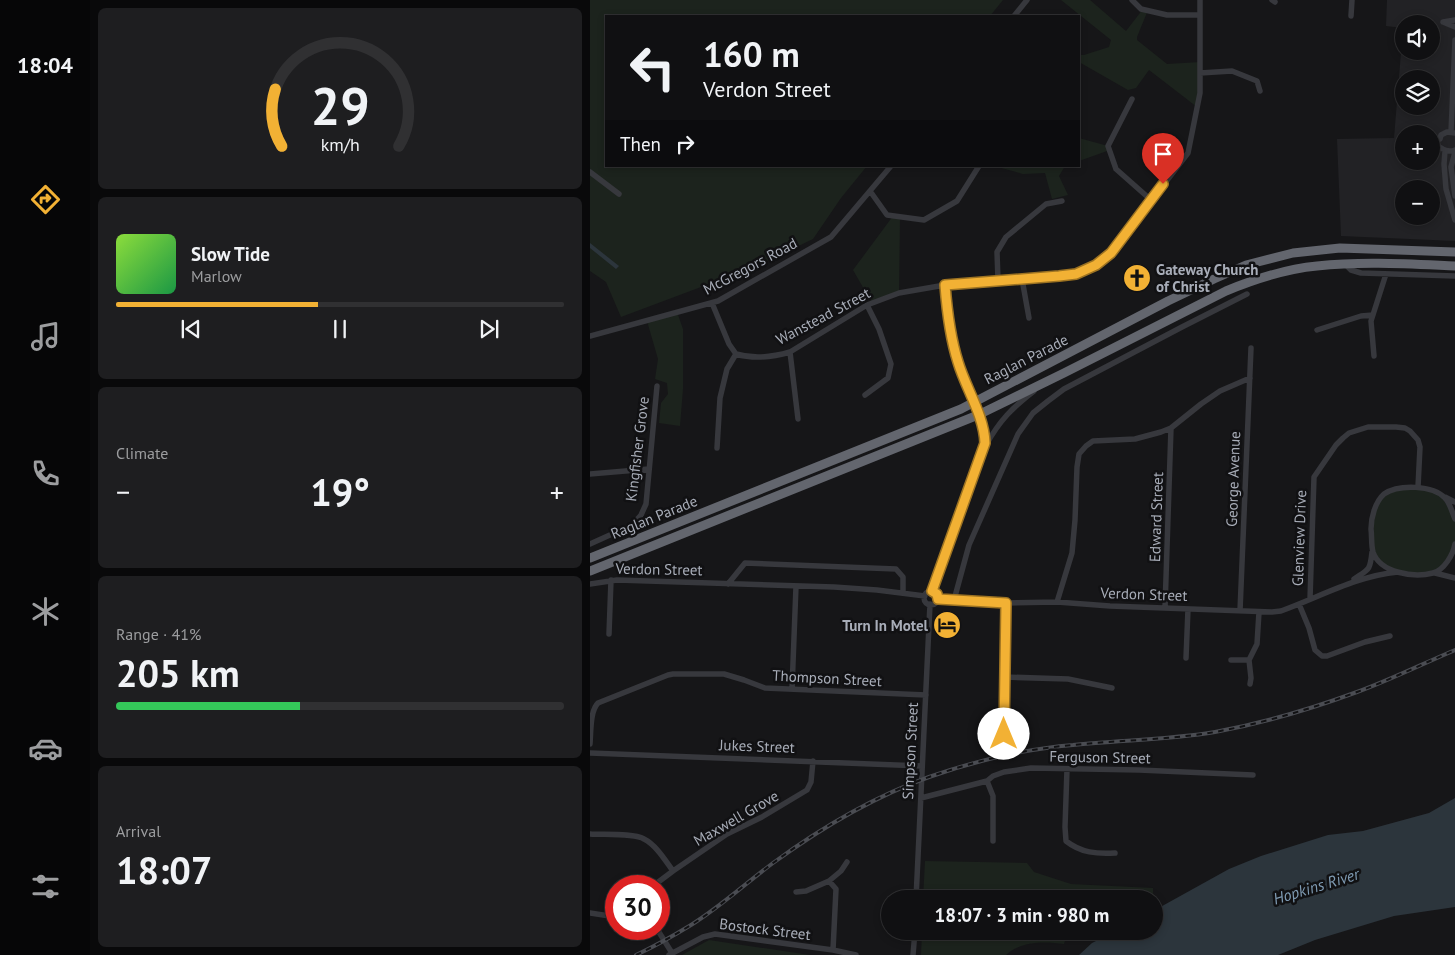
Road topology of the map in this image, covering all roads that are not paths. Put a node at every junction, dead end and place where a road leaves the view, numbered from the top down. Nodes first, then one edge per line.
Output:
1 (1028, 0) edge
2 (1132, 0) edge
3 (1200, 0) edge
4 (1352, 0) edge
5 (1017, 15) edge
6 (1200, 15) junction
7 (1351, 16) dead end
8 (1455, 20) edge
9 (1455, 27) edge
10 (1455, 40) edge
11 (1200, 73) junction
12 (1260, 91) dead end
13 (1132, 98) dead end
14 (1453, 133) edge
15 (1440, 138) joint
16 (1442, 148) junction
17 (1455, 151) edge
18 (890, 167) edge
19 (978, 167) edge
20 (590, 172) edge
21 (870, 192) junction
22 (619, 194) dead end
23 (1455, 196) edge
24 (1151, 200) junction
25 (1062, 201) dead end
26 (1455, 220) edge
27 (1455, 252) edge
28 (1345, 263) junction
29 (1455, 266) edge
30 (1386, 274) junction
31 (1455, 276) edge
32 (1022, 279) junction
33 (998, 280) junction
34 (945, 285) junction
35 (1248, 294) dead end
36 (712, 302) junction
37 (1168, 302) junction
38 (867, 305) junction
39 (1373, 315) junction
40 (1176, 316) junction
41 (1029, 318) dead end
42 (1182, 327) junction
43 (1318, 330) dead end
44 (590, 336) edge
45 (1251, 348) dead end
46 (790, 352) junction
47 (736, 354) junction
48 (1374, 356) dead end
49 (1064, 373) junction
50 (1250, 378) junction
51 (657, 386) dead end
52 (865, 395) dead end
53 (974, 402) junction
54 (978, 415) junction
55 (798, 419) dead end
56 (1171, 428) junction
57 (717, 448) dead end
58 (983, 451) junction
59 (649, 469) junction
60 (590, 474) edge
61 (1418, 488) junction
62 (1443, 496) junction
63 (1455, 502) edge
64 (1455, 519) edge
65 (590, 544) edge
66 (1455, 544) edge
67 (1372, 551) junction
68 (590, 558) edge
69 (590, 571) edge
70 (1398, 572) junction
71 (1435, 573) junction
72 (1455, 578) edge
73 (610, 580) junction
74 (590, 584) edge
75 (728, 584) junction
76 (796, 586) junction
77 (1344, 586) junction
78 (932, 591) junction
79 (903, 593) junction
80 (925, 596) junction
81 (938, 599) junction
82 (1310, 599) junction
83 (954, 600) junction
84 (1057, 602) junction
85 (1006, 603) junction
86 (930, 604) junction
87 (1299, 604) junction
88 (1165, 608) junction
89 (1188, 609) junction
90 (1240, 611) junction
91 (1259, 612) junction
92 (609, 634) dead end
93 (1390, 636) dead end
94 (1186, 658) dead end
95 (1230, 660) dead end
96 (1249, 660) junction
97 (1004, 677) junction
98 (1250, 684) dead end
99 (1112, 688) dead end
100 (792, 689) junction
101 (926, 695) junction
102 (1004, 734) dead end
103 (590, 744) edge
104 (590, 753) edge
105 (813, 760) junction
106 (922, 766) junction
107 (1066, 769) junction
108 (1253, 775) dead end
109 (988, 781) junction
110 (921, 798) junction
111 (590, 834) edge
112 (993, 841) dead end
113 (1115, 853) dead end
114 (847, 862) dead end
115 (673, 871) junction
116 (668, 875) edge
117 (829, 881) junction
118 (916, 890) edge
119 (796, 892) dead end
120 (590, 913) edge
121 (605, 915) edge
122 (664, 940) edge
123 (914, 940) edge
124 (833, 950) junction
125 (671, 954) edge
126 (856, 955) edge
127 (914, 955) edge

1 - 5 street
2 - 6 street
3 - 6 street, Wanstead Street
4 - 7 street
6 - 11 street, Wanstead Street
8 - 9 street
10 - 14 street
11 - 12 street
11 - 24 street, Wanstead Street
13 - 24 street
14 - 15 street
15 - 16 street
16 - 17 street
16 - 26 street
17 - 23 street
18 - 21 street, McGregors Road
19 - 21 street
20 - 22 street
21 - 36 street, McGregors Road
24 - 32 street, Wanstead Street
25 - 33 street
27 - 37 highway, Raglan Parade
28 - 29 highway, Raglan Parade
28 - 30 street
28 - 40 highway, Raglan Parade
30 - 31 street
30 - 39 street
32 - 33 street, Wanstead Street
32 - 41 street
33 - 34 street, Wanstead Street
34 - 38 street, Wanstead Street
34 - 53 street
35 - 42 street
36 - 44 street, McGregors Road
36 - 47 street
37 - 40 highway
37 - 53 highway, Raglan Parade
38 - 46 street, Wanstead Street
38 - 52 street
39 - 43 street
39 - 48 street
40 - 42 street
40 - 49 highway, Raglan Parade
42 - 83 street
45 - 50 street, George Avenue
46 - 47 street, Wanstead Street
46 - 55 street
47 - 57 street
49 - 54 highway, Raglan Parade
49 - 58 street
50 - 56 street
50 - 90 street, George Avenue
51 - 59 street, Kingfisher Grove
53 - 54 street
53 - 68 highway, Raglan Parade
54 - 58 street
54 - 69 highway, Raglan Parade
56 - 84 street
56 - 88 street, Edward Street
58 - 78 street
59 - 60 street
59 - 65 street, Kingfisher Grove
61 - 62 street
61 - 67 street
61 - 82 street, Glenview Drive
62 - 63 street
62 - 64 street
66 - 71 street
67 - 70 street
67 - 77 street, Verdon Street
70 - 71 street, Verdon Street
70 - 77 street, Verdon Street
71 - 72 street, Verdon Street
73 - 74 street, Verdon Street
73 - 75 street, Verdon Street
73 - 92 street
75 - 76 street, Verdon Street
75 - 79 street
76 - 79 street, Verdon Street
76 - 100 street
77 - 82 street, Verdon Street
78 - 80 street
78 - 81 street
79 - 80 street, Verdon Street
80 - 86 street
81 - 83 street, Verdon Street
81 - 86 street
82 - 87 street, Verdon Street
83 - 85 street, Verdon Street
84 - 85 street, Verdon Street
84 - 88 street, Verdon Street
85 - 97 street
86 - 101 street, Simpson Street
87 - 91 street, Verdon Street
87 - 93 street
88 - 89 street, Verdon Street
89 - 90 street, Verdon Street
89 - 94 street
90 - 91 street, Verdon Street
91 - 96 street
95 - 96 street
96 - 98 street
97 - 99 street
97 - 102 street
100 - 101 street, Thompson Street
100 - 103 street, Thompson Street
101 - 106 street, Simpson Street
104 - 105 street, Jukes Street
105 - 106 street, Jukes Street
105 - 115 street, Maxwell Grove
106 - 110 street, Simpson Street
107 - 108 street, Ferguson Street
107 - 109 street, Ferguson Street
107 - 113 street
109 - 110 street, Ferguson Street
109 - 112 street
110 - 118 street, Simpson Street
111 - 115 street
114 - 117 street
115 - 116 street, Maxwell Grove
117 - 119 street
117 - 124 street
120 - 121 street
122 - 125 street, Bostock Street
123 - 127 street
124 - 125 street, Bostock Street
124 - 126 street, Bostock Street

